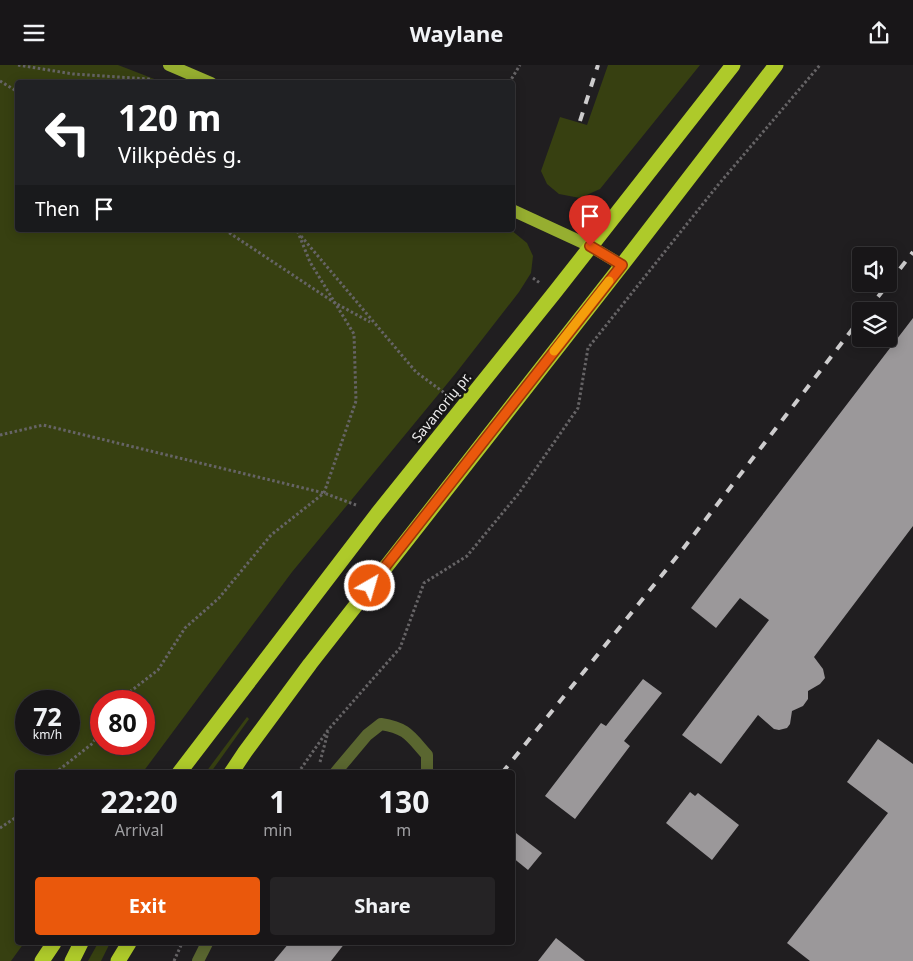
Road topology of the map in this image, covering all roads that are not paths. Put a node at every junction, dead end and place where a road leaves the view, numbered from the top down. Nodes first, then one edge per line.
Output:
1 (169, 65) edge
2 (732, 65) edge
3 (776, 65) edge
4 (204, 80) edge
5 (515, 211) edge
6 (590, 246) junction
7 (622, 265) junction
8 (181, 770) edge
9 (233, 770) edge
10 (338, 770) edge
11 (427, 770) edge
12 (53, 945) edge
13 (80, 945) edge
14 (128, 945) edge
15 (133, 945) edge
16 (206, 945) edge
17 (42, 961) edge
18 (72, 961) edge
19 (118, 961) edge
20 (129, 961) edge
21 (198, 961) edge

1 - 4 main road
2 - 6 highway, Savanorių pr.
3 - 7 highway
5 - 6 main road
6 - 7 main road
6 - 8 highway, Savanorių pr.
7 - 9 highway
10 - 11 street
12 - 17 highway
13 - 18 highway
14 - 19 highway
15 - 20 highway
16 - 21 street

